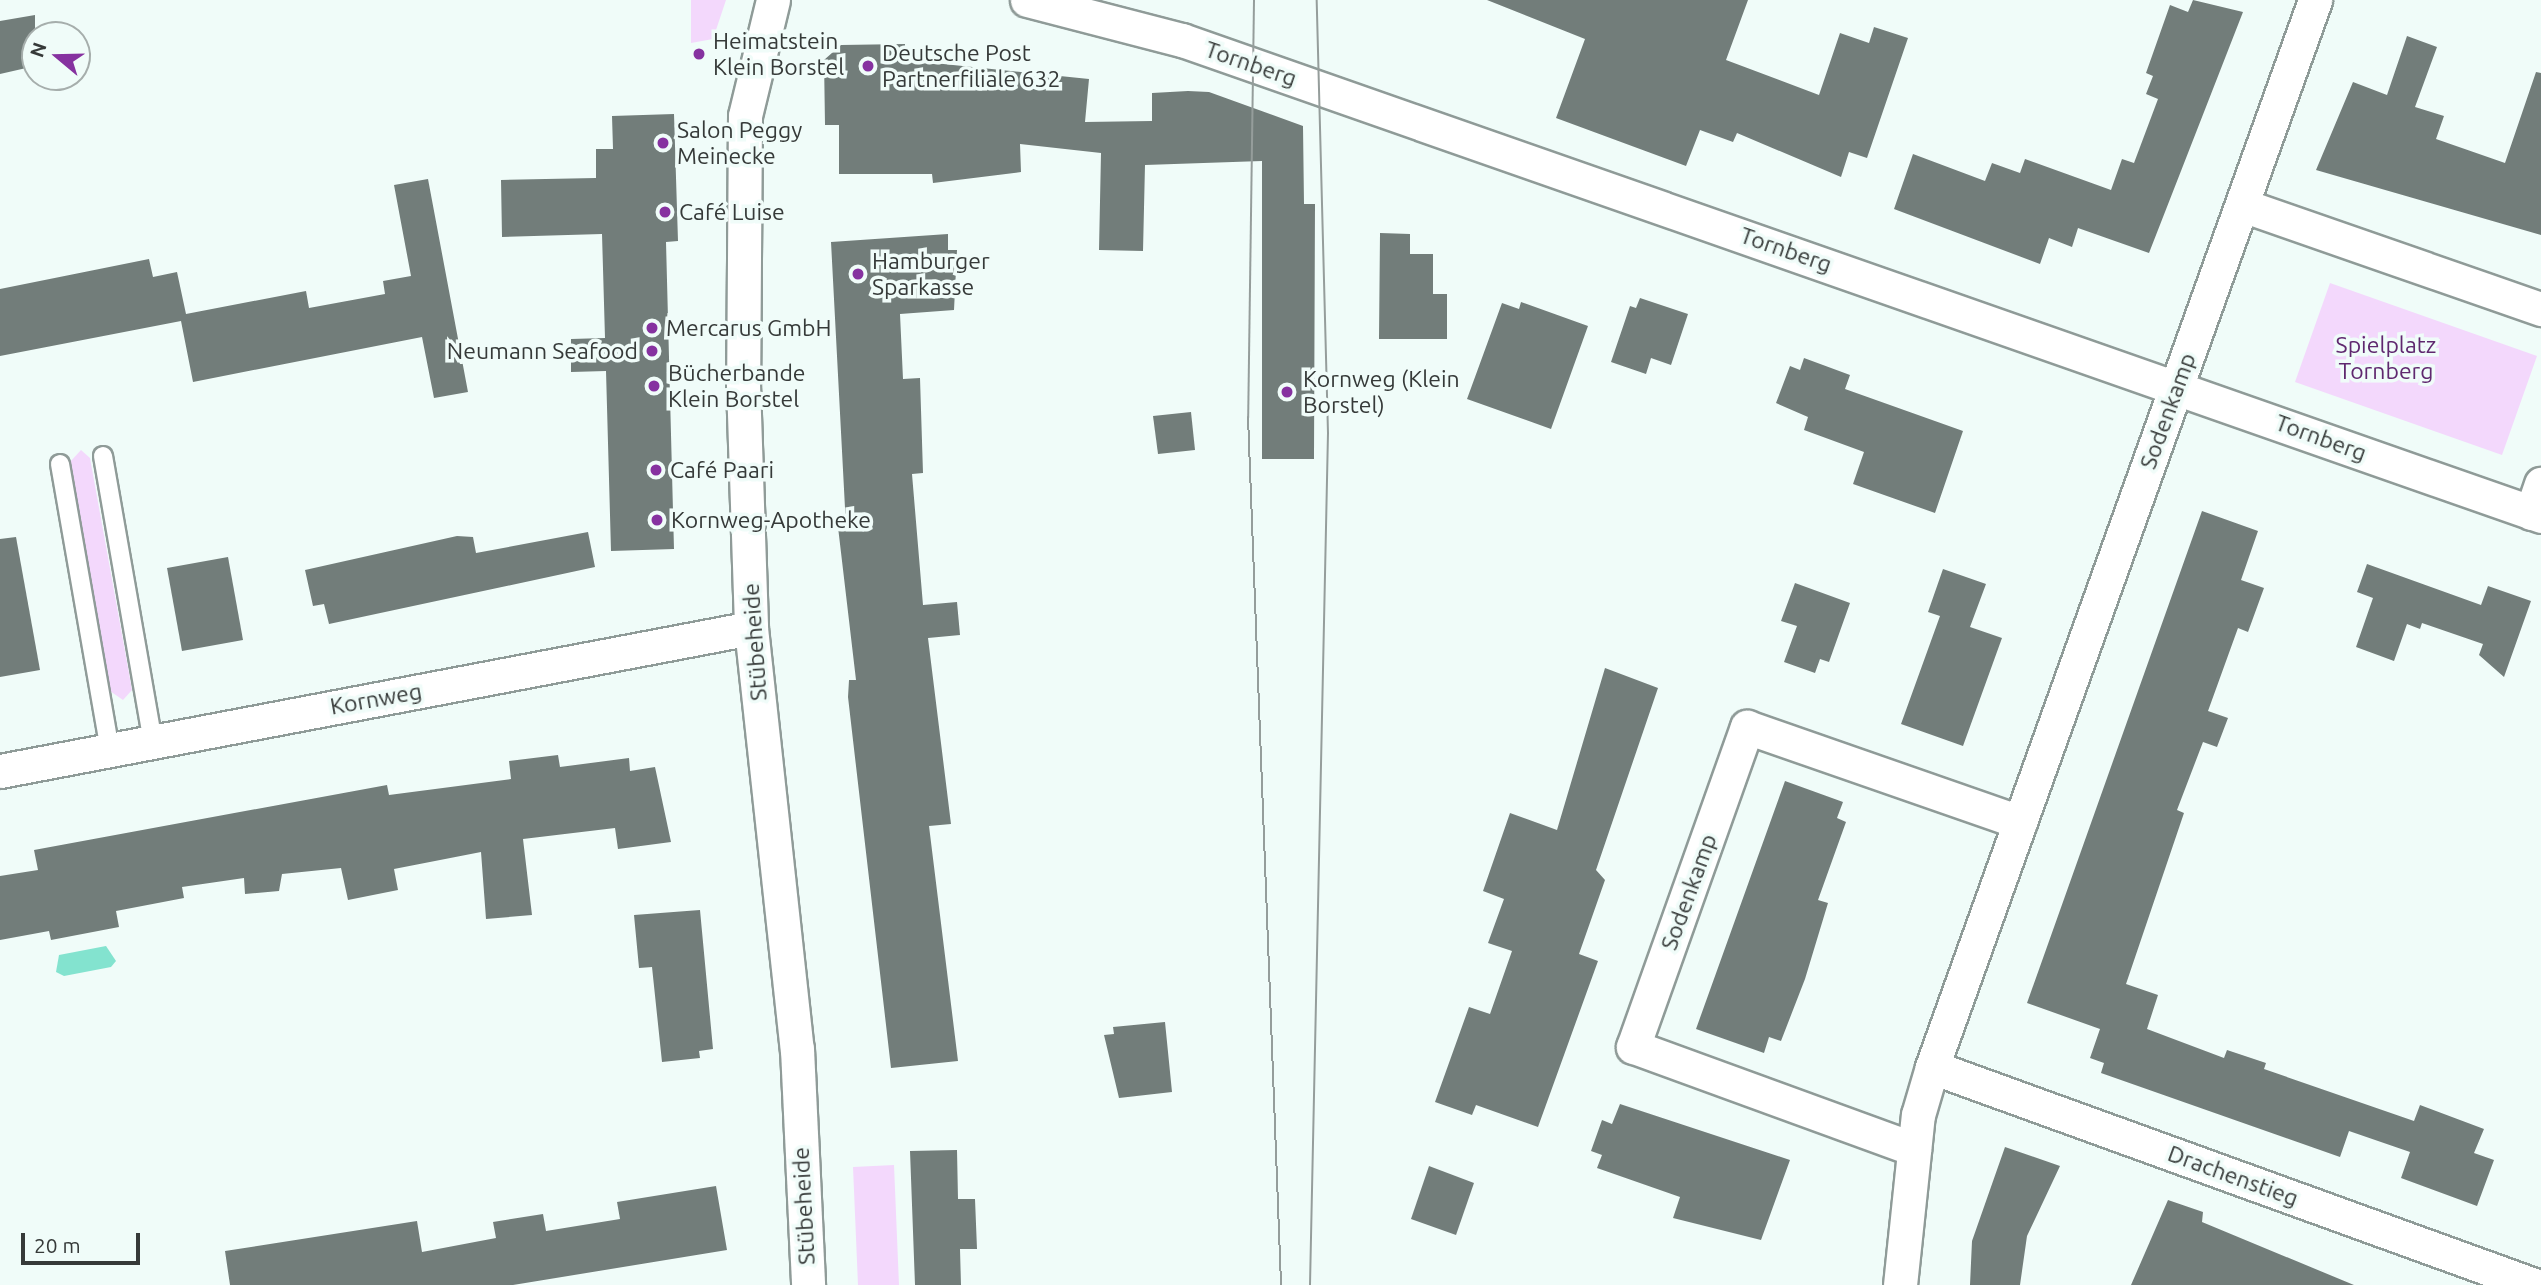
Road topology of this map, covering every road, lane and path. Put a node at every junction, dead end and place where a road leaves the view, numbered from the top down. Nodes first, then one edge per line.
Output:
1 (773, 0) edge
2 (1027, 0) edge
3 (2315, 0) edge
4 (2242, 205) junction
5 (2541, 309) edge
6 (2178, 386) junction
7 (103, 456) dead end
8 (60, 464) dead end
9 (2538, 504) edge
10 (751, 628) junction
11 (153, 743) junction
12 (110, 751) junction
13 (0, 771) edge
14 (2020, 822) junction
15 (1932, 1067) junction
16 (1914, 1149) junction
17 (808, 1285) edge
18 (1900, 1285) edge
19 (2534, 1285) edge

1 - 10 street, Stübeheide
2 - 6 street, Tornberg
3 - 4 street, Sodenkamp
4 - 5 street
4 - 6 street, Sodenkamp
6 - 9 street, Tornberg
6 - 14 street, Sodenkamp
7 - 11 lane
8 - 12 lane
10 - 11 street, Kornweg
10 - 17 street, Stübeheide
11 - 12 street, Kornweg
12 - 13 street, Kornweg
14 - 15 street, Sodenkamp
14 - 16 street, Sodenkamp
15 - 16 street, Sodenkamp
15 - 19 street, Drachenstieg
16 - 18 street, Sodenkamp

